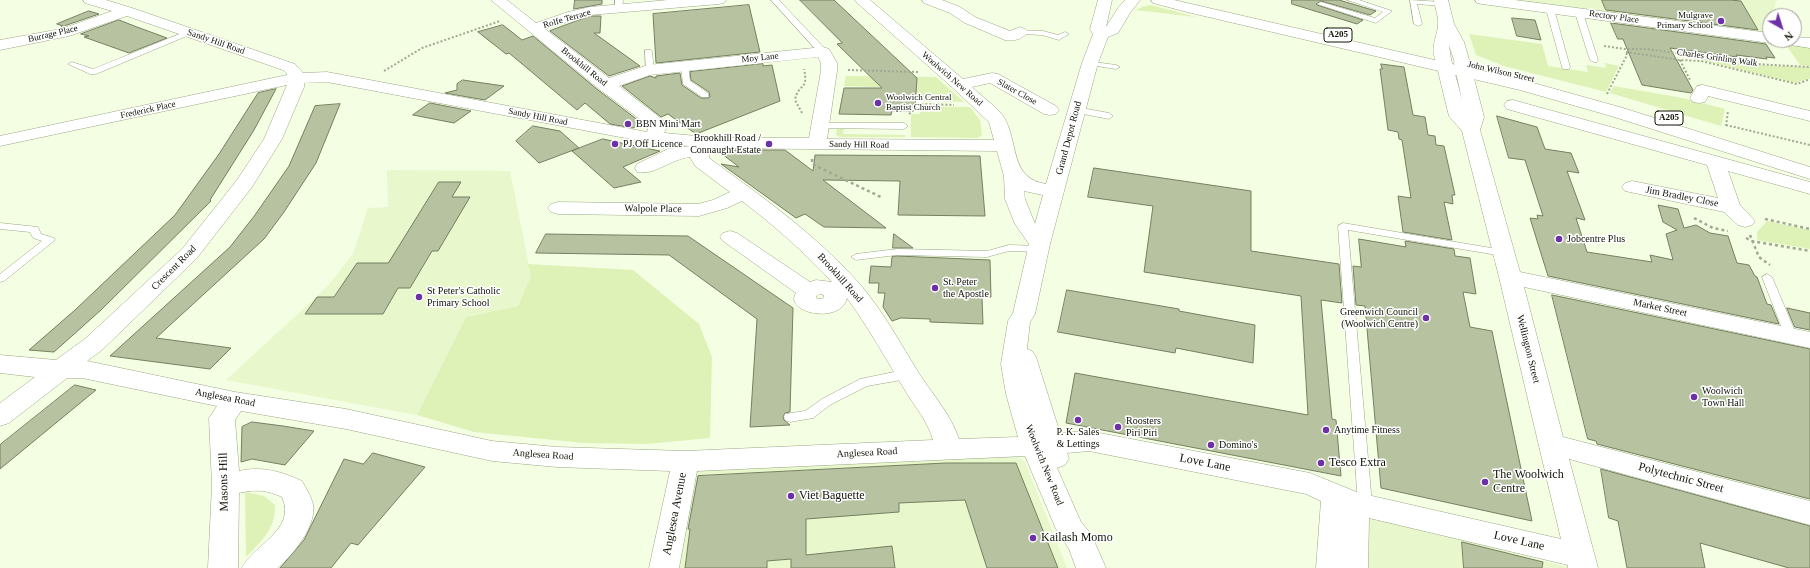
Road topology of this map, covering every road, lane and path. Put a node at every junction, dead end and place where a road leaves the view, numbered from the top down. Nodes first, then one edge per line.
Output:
1 (90, 0) edge
2 (498, 0) edge
3 (719, 0) edge
4 (775, 0) edge
5 (861, 0) edge
6 (929, 0) edge
7 (1105, 0) edge
8 (1134, 0) edge
9 (1158, 0) edge
10 (1188, 0) edge
11 (1351, 0) edge
12 (1482, 0) edge
13 (1442, 2) edge
14 (1517, 2) edge
15 (619, 4) edge
16 (1321, 4) dead end
17 (127, 6) edge
18 (1550, 9) junction
19 (1579, 13) junction
20 (518, 15) junction
21 (1418, 24) dead end
22 (1446, 24) junction
23 (535, 28) junction
24 (1020, 32) joint
25 (190, 33) junction
26 (1065, 34) dead end
27 (1101, 34) junction
28 (1762, 37) edge
29 (1588, 44) junction
30 (0, 45) edge
31 (1625, 49) junction
32 (648, 52) dead end
33 (1626, 52) junction
34 (815, 53) junction
35 (1700, 56) junction
36 (1594, 60) dead end
37 (1680, 60) junction
38 (1701, 61) junction
39 (1090, 63) junction
40 (1444, 63) junction
41 (72, 64) dead end
42 (685, 66) junction
43 (1810, 66) edge
44 (1116, 67) dead end
45 (1566, 67) dead end
46 (1464, 68) junction
47 (650, 70) junction
48 (829, 70) junction
49 (945, 72) junction
50 (296, 78) junction
51 (1810, 79) edge
52 (365, 83) junction
53 (605, 84) junction
54 (960, 85) junction
55 (1607, 94) dead end
56 (1701, 94) joint
57 (706, 95) dead end
58 (982, 105) junction
59 (1512, 105) dead end
60 (1050, 110) dead end
61 (1076, 110) junction
62 (802, 113) dead end
63 (1109, 116) dead end
64 (1810, 116) edge
65 (1726, 125) dead end
66 (820, 126) junction
67 (904, 126) dead end
68 (1471, 130) junction
69 (1674, 130) junction
70 (652, 138) junction
71 (0, 141) edge
72 (815, 144) junction
73 (1810, 145) edge
74 (908, 146) junction
75 (1004, 146) junction
76 (703, 147) junction
77 (1664, 147) junction
78 (1715, 162) junction
79 (1810, 163) edge
80 (644, 168) dead end
81 (1810, 174) edge
82 (1014, 176) junction
83 (1632, 187) dead end
84 (1810, 188) edge
85 (1054, 191) junction
86 (744, 193) junction
87 (883, 198) dead end
88 (1702, 201) junction
89 (1732, 207) junction
90 (558, 208) dead end
91 (0, 226) edge
92 (1746, 228) junction
93 (1810, 229) edge
94 (730, 237) dead end
95 (1752, 241) junction
96 (1039, 246) junction
97 (1810, 251) edge
98 (1503, 253) junction
99 (856, 257) dead end
100 (1774, 267) dead end
101 (1510, 277) junction
102 (1767, 277) dead end
103 (0, 279) edge
104 (842, 290) junction
105 (1800, 338) edge
106 (0, 364) edge
107 (60, 369) junction
108 (909, 375) junction
109 (235, 401) junction
110 (0, 416) edge
111 (790, 418) dead end
112 (1552, 444) junction
113 (1042, 445) junction
114 (949, 449) junction
115 (686, 460) junction
116 (226, 485) junction
117 (1352, 501) junction
118 (1810, 513) edge
119 (1086, 555) edge
120 (1581, 562) edge
121 (223, 568) edge
122 (258, 568) edge
123 (664, 568) edge
124 (1332, 568) edge
125 (1353, 568) edge

1 - 17 main road, Sandy Hill Road
2 - 20 main road, Brookhill Road
3 - 15 main road, Rolfe Terrace
4 - 34 lane
5 - 49 main road, Woolwich New Road
6 - 24 main road
7 - 27 main road, Grand Depot Road
8 - 27 main road
9 - 40 main road, John Wilson Street / A205
10 - 40 main road, John Wilson Street / A205
11 - 16 lane
12 - 14 main road, Rectory Place
13 - 21 lane
13 - 22 main road, Wellington Street
14 - 18 main road, Rectory Place
15 - 23 main road, Rolfe Terrace
17 - 25 main road, Sandy Hill Road
17 - 30 main road, Burrage Place
18 - 19 main road, Rectory Place
18 - 45 lane
19 - 28 main road, Rectory Place
19 - 29 lane
20 - 23 main road, Brookhill Road
20 - 52 path
22 - 40 main road, Wellington Street
22 - 46 main road, Wellington Street
23 - 53 main road, Brookhill Road
24 - 26 lane
25 - 41 lane
25 - 50 main road, Sandy Hill Road
27 - 39 main road, Grand Depot Road
29 - 31 path, Charles Grinling Walk
29 - 36 lane
31 - 33 path
31 - 35 path, Charles Grinling Walk
32 - 47 lane
33 - 37 path, Charles Grinling Walk
33 - 55 path
34 - 42 main road, Moy Lane
34 - 48 main road
34 - 62 path
35 - 38 path
35 - 43 path, Charles Grinling Walk
37 - 38 path, Charles Grinling Walk
37 - 56 path
38 - 51 path, Charles Grinling Walk
39 - 44 lane
39 - 61 main road, Grand Depot Road
40 - 46 main road, John Wilson Street / A205
40 - 68 main road, Wellington Street
42 - 47 main road, Moy Lane
42 - 57 lane
46 - 68 main road, Wellington Street
46 - 69 main road, John Wilson Street / A205
46 - 79 main road, John Wilson Street / A205
47 - 53 main road, Moy Lane
48 - 49 path
48 - 66 main road
49 - 54 main road, Woolwich New Road
50 - 52 main road, Sandy Hill Road
50 - 71 main road, Frederick Place
50 - 107 main road, Crescent Road
52 - 70 main road, Sandy Hill Road
53 - 70 main road, Brookhill Road
54 - 58 main road, Woolwich New Road
54 - 60 main road, Slater Close
56 - 64 main road
58 - 74 path
58 - 75 main road, Woolwich New Road
59 - 77 main road
61 - 63 lane
61 - 85 main road, Grand Depot Road
65 - 73 path
66 - 67 lane
66 - 72 main road
68 - 98 main road, Wellington Street
69 - 77 main road
69 - 81 main road, John Wilson Street / A205
70 - 76 main road, Sandy Hill Road
72 - 74 main road, Sandy Hill Road
72 - 76 main road, Sandy Hill Road
72 - 87 path
74 - 75 main road, Sandy Hill Road
75 - 82 main road, Woolwich New Road
76 - 80 main road
76 - 86 main road, Brookhill Road
77 - 78 main road
78 - 84 main road
78 - 89 main road, Jim Bradley Close
82 - 85 main road
82 - 96 main road, Woolwich New Road
83 - 88 main road, Jim Bradley Close
85 - 96 main road, Grand Depot Road
86 - 90 main road, Walpole Place
86 - 104 main road, Brookhill Road
88 - 89 main road, Jim Bradley Close
88 - 92 path
89 - 92 main road, Jim Bradley Close
91 - 103 lane
92 - 93 path
92 - 95 path
92 - 95 path
94 - 104 main road
95 - 97 path
95 - 100 path
96 - 99 lane
96 - 113 main road, Woolwich New Road
98 - 101 main road, Wellington Street
98 - 117 lane
101 - 105 main road, Market Street
101 - 112 main road, Wellington Street
102 - 105 lane
104 - 108 main road, Brookhill Road
106 - 107 main road, Anglesea Road
107 - 109 main road, Anglesea Road
107 - 110 main road, Crescent Road
108 - 111 lane
108 - 114 main road, Brookhill Road
109 - 115 main road, Anglesea Road
109 - 116 main road, Masons Hill
112 - 118 main road, Polytechnic Street
112 - 120 main road, Wellington Street
113 - 114 main road, Anglesea Road
113 - 117 main road, Love Lane
113 - 119 main road, Woolwich New Road
114 - 115 main road, Anglesea Road
115 - 123 main road, Anglesea Avenue
116 - 121 main road, Masons Hill
116 - 122 main road
117 - 120 main road, Love Lane
117 - 124 main road
117 - 125 main road

